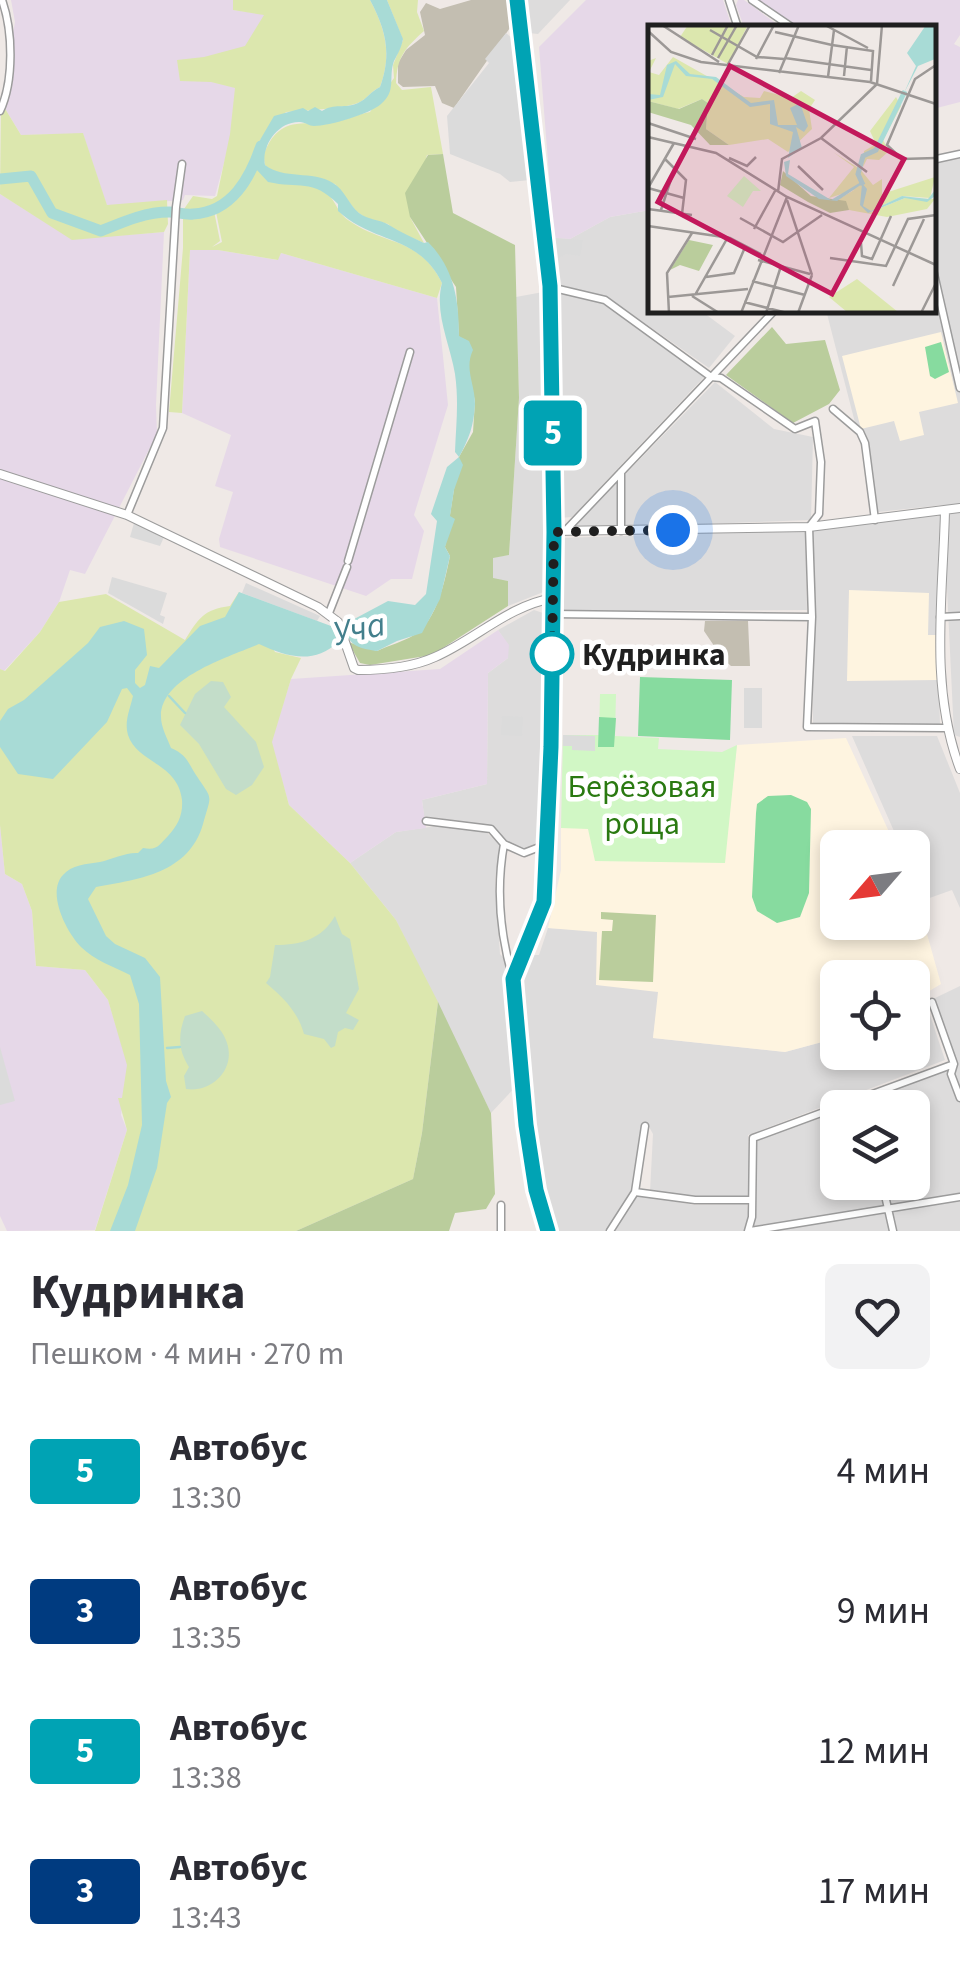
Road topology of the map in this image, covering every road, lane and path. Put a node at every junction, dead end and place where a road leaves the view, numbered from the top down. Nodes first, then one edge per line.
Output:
1 (2, 0) edge
2 (517, 0) edge
3 (729, 0) edge
4 (752, 0) edge
5 (737, 25) edge
6 (789, 25) edge
7 (0, 110) edge
8 (960, 154) edge
9 (935, 159) edge
10 (182, 164) dead end
11 (935, 276) edge
12 (550, 286) junction
13 (773, 312) edge
14 (410, 352) dead end
15 (957, 360) edge
16 (711, 376) junction
17 (960, 388) edge
18 (833, 410) dead end
19 (621, 472) junction
20 (0, 474) edge
21 (960, 508) edge
22 (945, 511) junction
23 (127, 516) junction
24 (875, 520) junction
25 (809, 527) junction
26 (622, 531) junction
27 (560, 532) junction
28 (553, 598) junction
29 (329, 613) junction
30 (552, 614) junction
31 (960, 616) edge
32 (812, 617) junction
33 (940, 618) junction
34 (945, 728) junction
35 (955, 742) edge
36 (960, 769) edge
37 (426, 821) dead end
38 (548, 838) junction
39 (504, 844) junction
40 (513, 979) junction
41 (932, 1002) dead end
42 (954, 1064) junction
43 (883, 1090) edge
44 (960, 1098) edge
45 (820, 1113) edge
46 (645, 1126) dead end
47 (635, 1192) junction
48 (960, 1197) edge
49 (752, 1200) junction
50 (886, 1200) edge
51 (500, 1205) dead end
52 (889, 1210) junction
53 (501, 1231) edge
54 (548, 1231) edge
55 (610, 1231) edge
56 (749, 1231) edge
57 (893, 1231) edge

1 - 7 street
2 - 12 street
3 - 5 street
4 - 6 street
8 - 9 street
10 - 23 street
11 - 15 street
12 - 16 street
12 - 27 street
13 - 16 street
14 - 29 street
15 - 17 street
16 - 19 street
16 - 25 street
18 - 24 street
19 - 26 street
19 - 27 street
20 - 23 street
21 - 22 street
22 - 24 street
22 - 33 street
23 - 29 street
24 - 25 street
25 - 26 street
25 - 32 street
26 - 27 street
27 - 28 street
28 - 29 street
28 - 30 street
30 - 32 street
30 - 38 street
31 - 33 street
32 - 34 street
33 - 34 street
34 - 35 street
35 - 36 street
37 - 39 street
38 - 39 street
38 - 40 street
39 - 40 street
40 - 54 street
41 - 42 street
42 - 43 street
42 - 44 street
45 - 49 street
46 - 47 street
47 - 49 street
47 - 55 street
48 - 52 street
49 - 56 street
50 - 52 street
51 - 53 street
52 - 56 street
52 - 57 street

